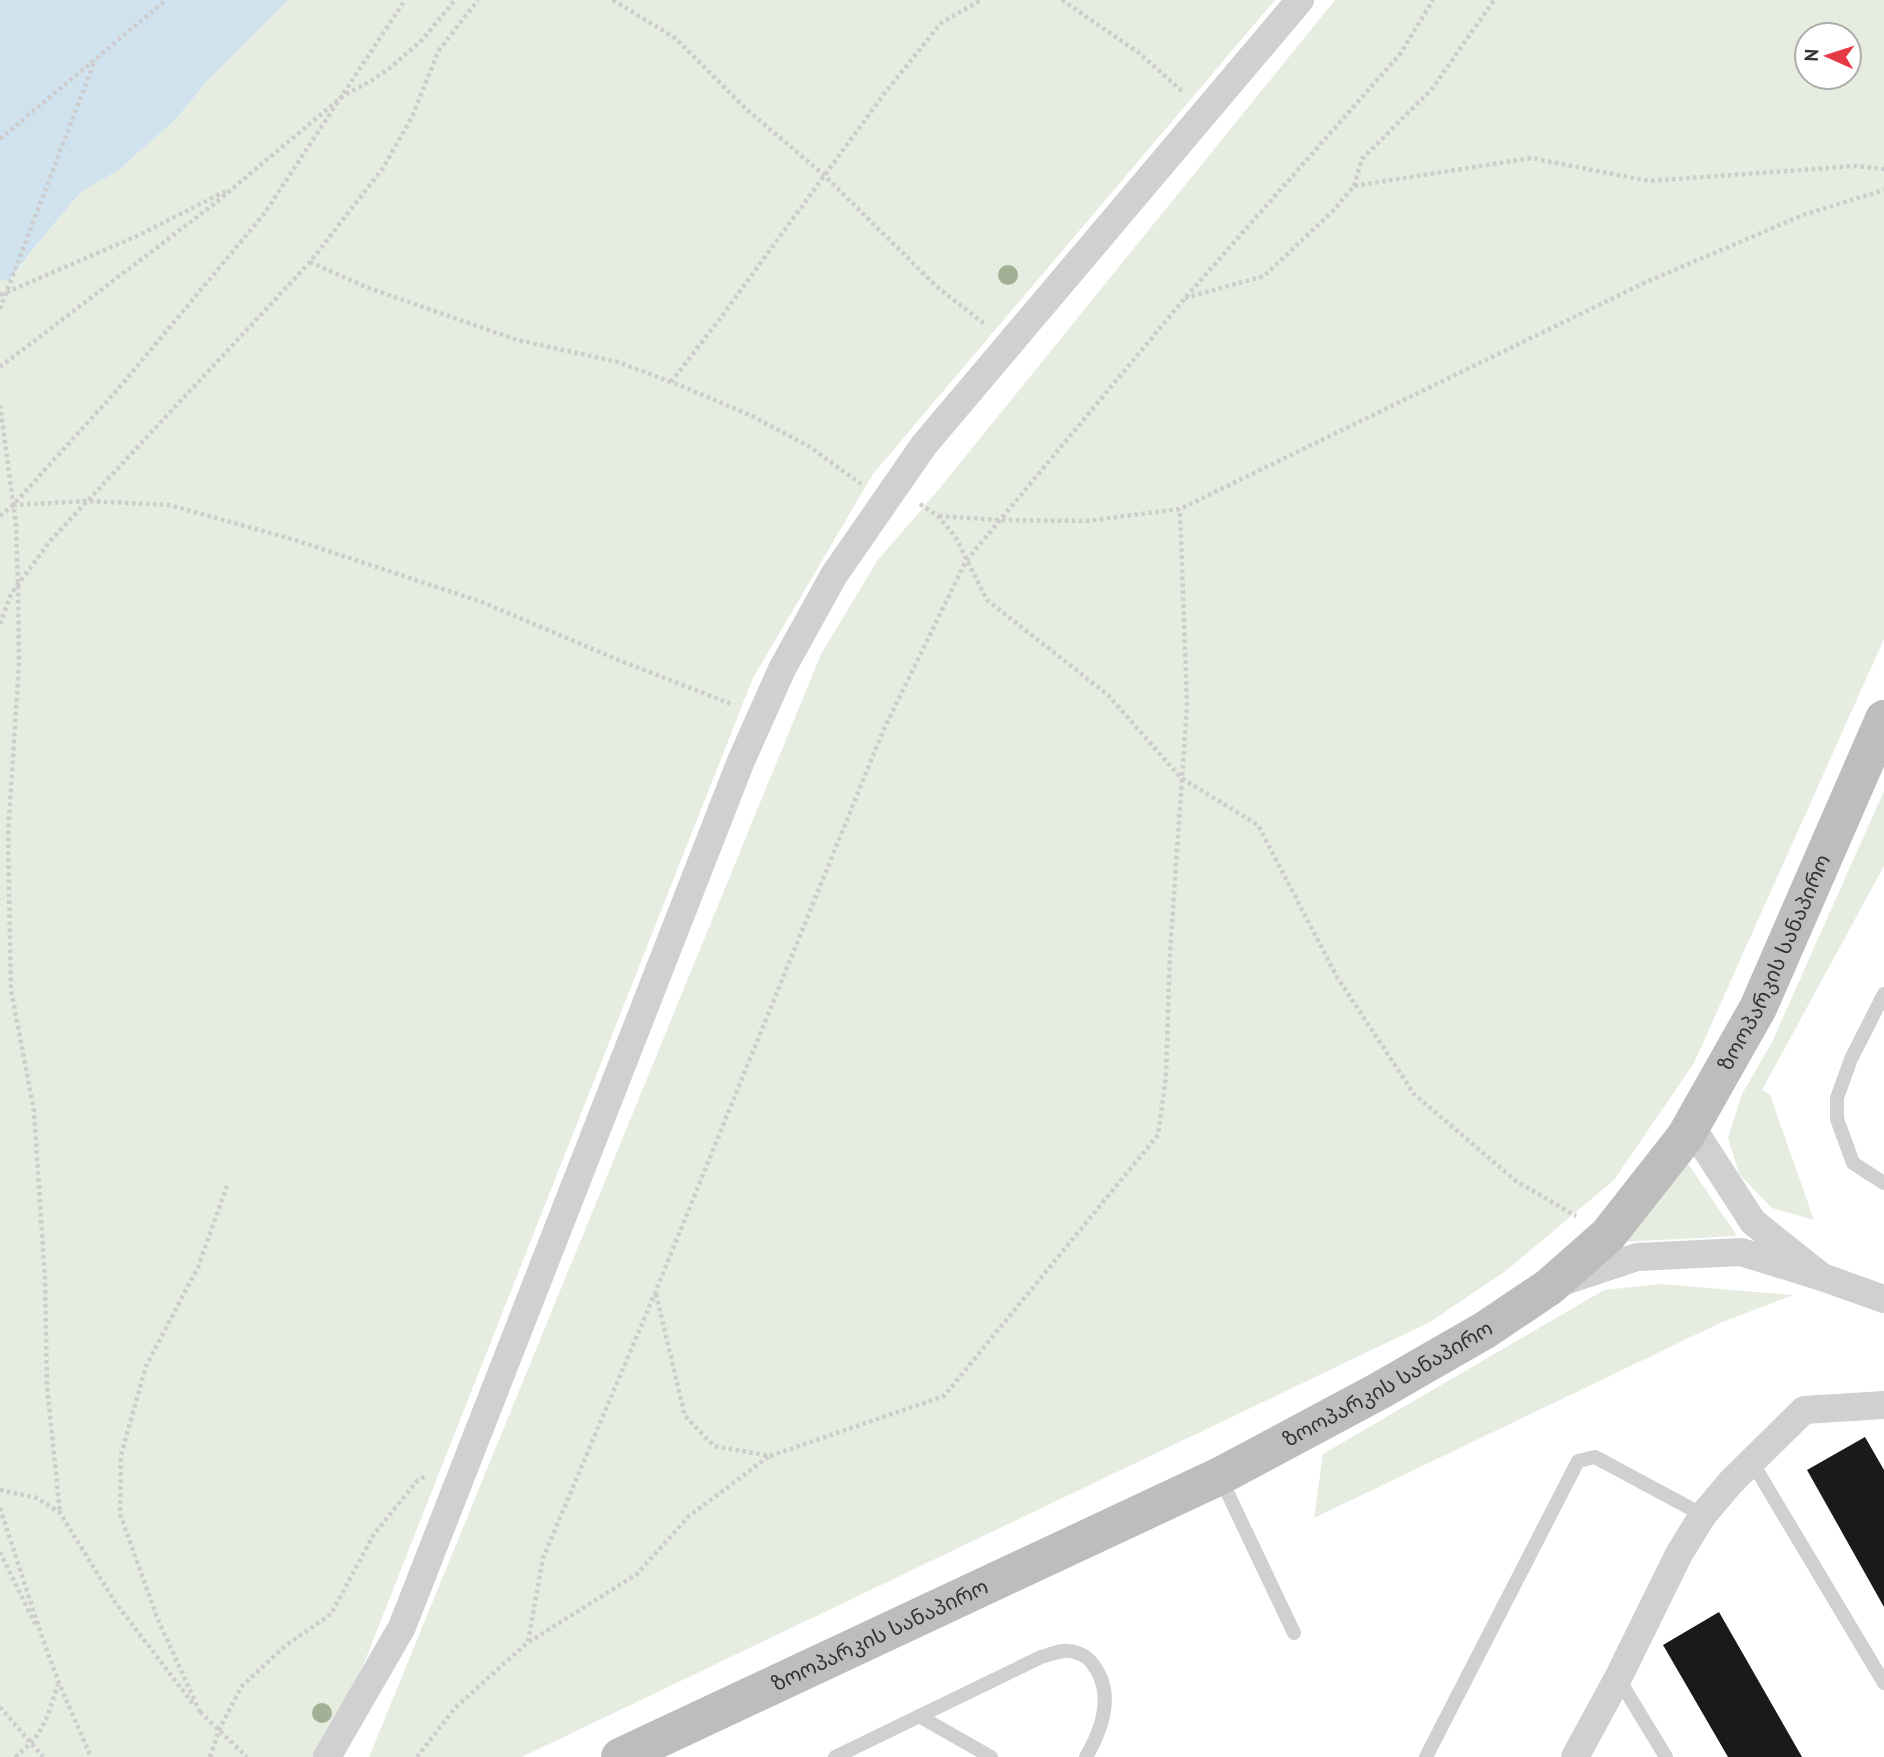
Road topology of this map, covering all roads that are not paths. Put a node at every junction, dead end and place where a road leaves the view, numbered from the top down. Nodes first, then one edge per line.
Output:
1 (1300, 0) edge
2 (1884, 719) edge
3 (1884, 994) edge
4 (1691, 1126) junction
5 (1884, 1183) edge
6 (1822, 1277) junction
7 (1549, 1287) junction
8 (1884, 1299) edge
9 (1884, 1405) edge
10 (1752, 1462) junction
11 (1220, 1476) junction
12 (1703, 1515) junction
13 (1294, 1633) dead end
14 (1618, 1678) junction
15 (1884, 1683) edge
16 (919, 1716) junction
17 (327, 1757) edge
18 (620, 1757) edge
19 (835, 1757) edge
20 (990, 1757) edge
21 (1086, 1757) edge
22 (1426, 1757) edge
23 (1574, 1757) edge
24 (1667, 1757) edge

1 - 17 street
2 - 4 main road, ზოოპარკის სანაპირო
3 - 5 lane
4 - 6 street
4 - 7 main road, ზოოპარკის სანაპირო
6 - 7 street
6 - 8 street
7 - 11 main road, ზოოპარკის სანაპირო
9 - 10 street
10 - 12 street
10 - 15 lane
11 - 13 lane
11 - 18 main road, ზოოპარკის სანაპირო
12 - 14 street
12 - 22 lane
14 - 23 street
14 - 24 lane
16 - 19 lane
16 - 20 lane
16 - 21 lane

